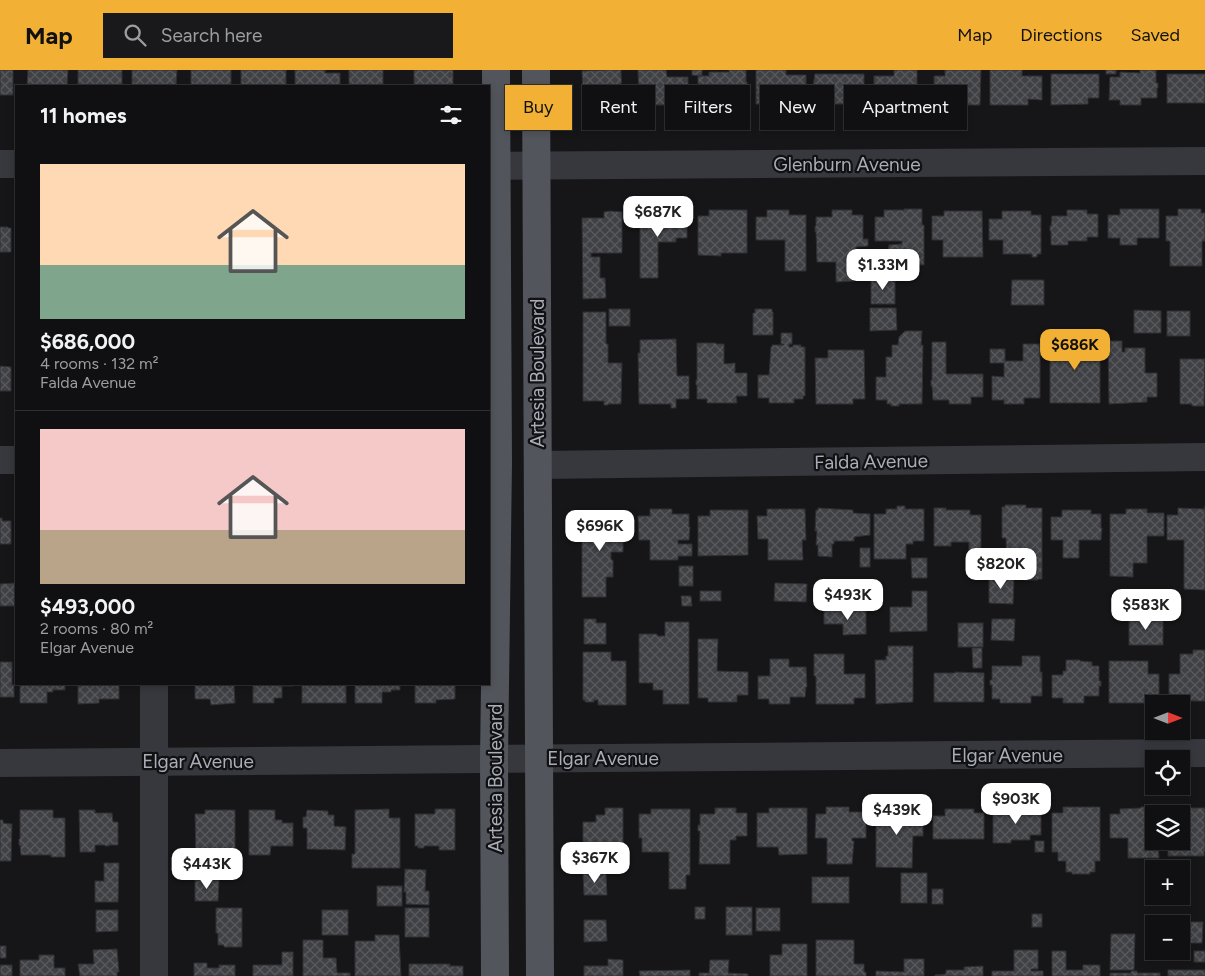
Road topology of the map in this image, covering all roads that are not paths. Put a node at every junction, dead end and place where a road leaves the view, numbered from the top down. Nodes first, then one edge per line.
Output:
1 (496, 70) edge
2 (536, 70) edge
3 (1205, 161) edge
4 (0, 164) edge
5 (15, 164) edge
6 (492, 166) edge
7 (536, 166) junction
8 (1205, 457) edge
9 (0, 460) edge
10 (15, 460) edge
11 (538, 465) junction
12 (154, 685) edge
13 (1205, 753) edge
14 (494, 759) junction
15 (540, 759) junction
16 (154, 762) junction
17 (0, 763) edge
18 (154, 976) edge
19 (495, 976) edge
20 (540, 976) edge

1 - 6 main road, Artesia Boulevard
2 - 7 main road, Artesia Boulevard
3 - 7 street, Glenburn Avenue
4 - 5 street
6 - 7 street, Glenburn Avenue
6 - 14 main road, Artesia Boulevard
7 - 11 main road, Artesia Boulevard
8 - 11 street, Falda Avenue
9 - 10 street
11 - 15 main road, Artesia Boulevard
12 - 16 street
13 - 15 street, Elgar Avenue
14 - 15 street, Elgar Avenue
14 - 16 street, Elgar Avenue
14 - 19 main road, Artesia Boulevard
15 - 20 main road, Artesia Boulevard
16 - 17 street, Elgar Avenue
16 - 18 street

